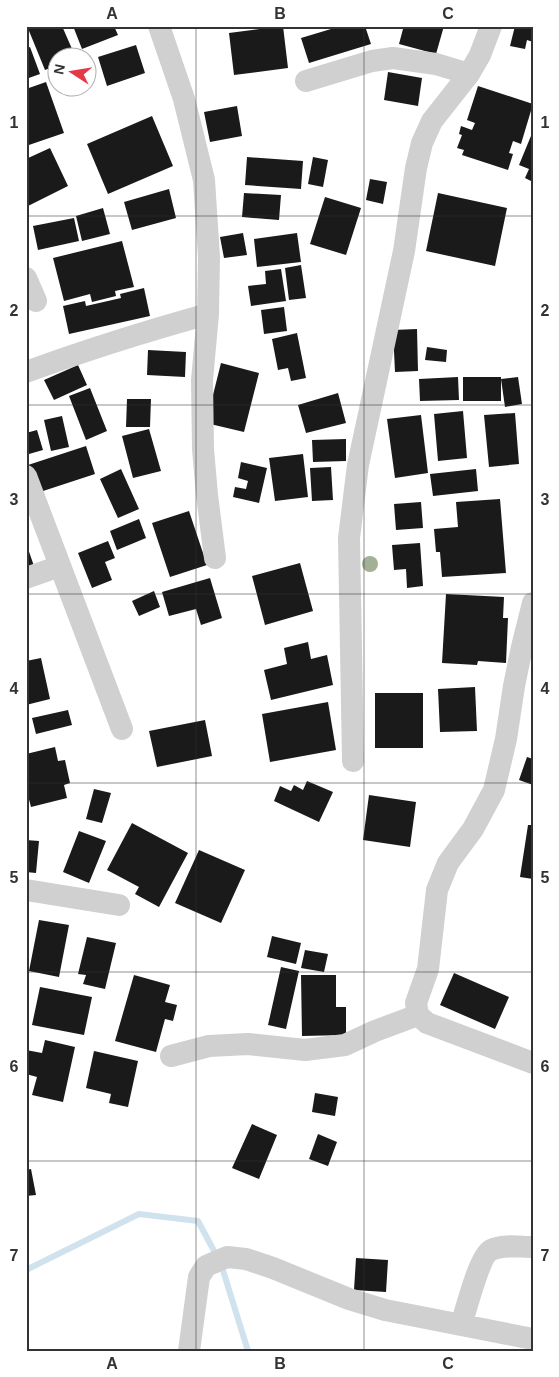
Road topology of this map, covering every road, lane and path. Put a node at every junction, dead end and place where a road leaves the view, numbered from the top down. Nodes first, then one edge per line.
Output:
1 (159, 26) edge
2 (491, 26) edge
3 (469, 74) junction
4 (306, 81) dead end
5 (26, 278) edge
6 (36, 301) dead end
7 (208, 314) junction
8 (26, 372) edge
9 (26, 476) edge
10 (215, 558) dead end
11 (60, 566) junction
12 (26, 578) edge
13 (533, 603) edge
14 (122, 729) dead end
15 (353, 761) dead end
16 (26, 890) edge
17 (119, 905) dead end
18 (418, 1015) junction
19 (171, 1056) dead end
20 (533, 1063) edge
21 (533, 1247) edge
22 (462, 1325) junction
23 (533, 1339) edge
24 (189, 1351) edge

1 - 7 street
2 - 3 street
3 - 4 street
3 - 15 street
5 - 6 street
7 - 8 street
7 - 10 street
9 - 11 street
11 - 12 street
11 - 14 street
13 - 18 street
16 - 17 street
18 - 19 street
18 - 20 street
21 - 22 street
22 - 23 street
22 - 24 street

